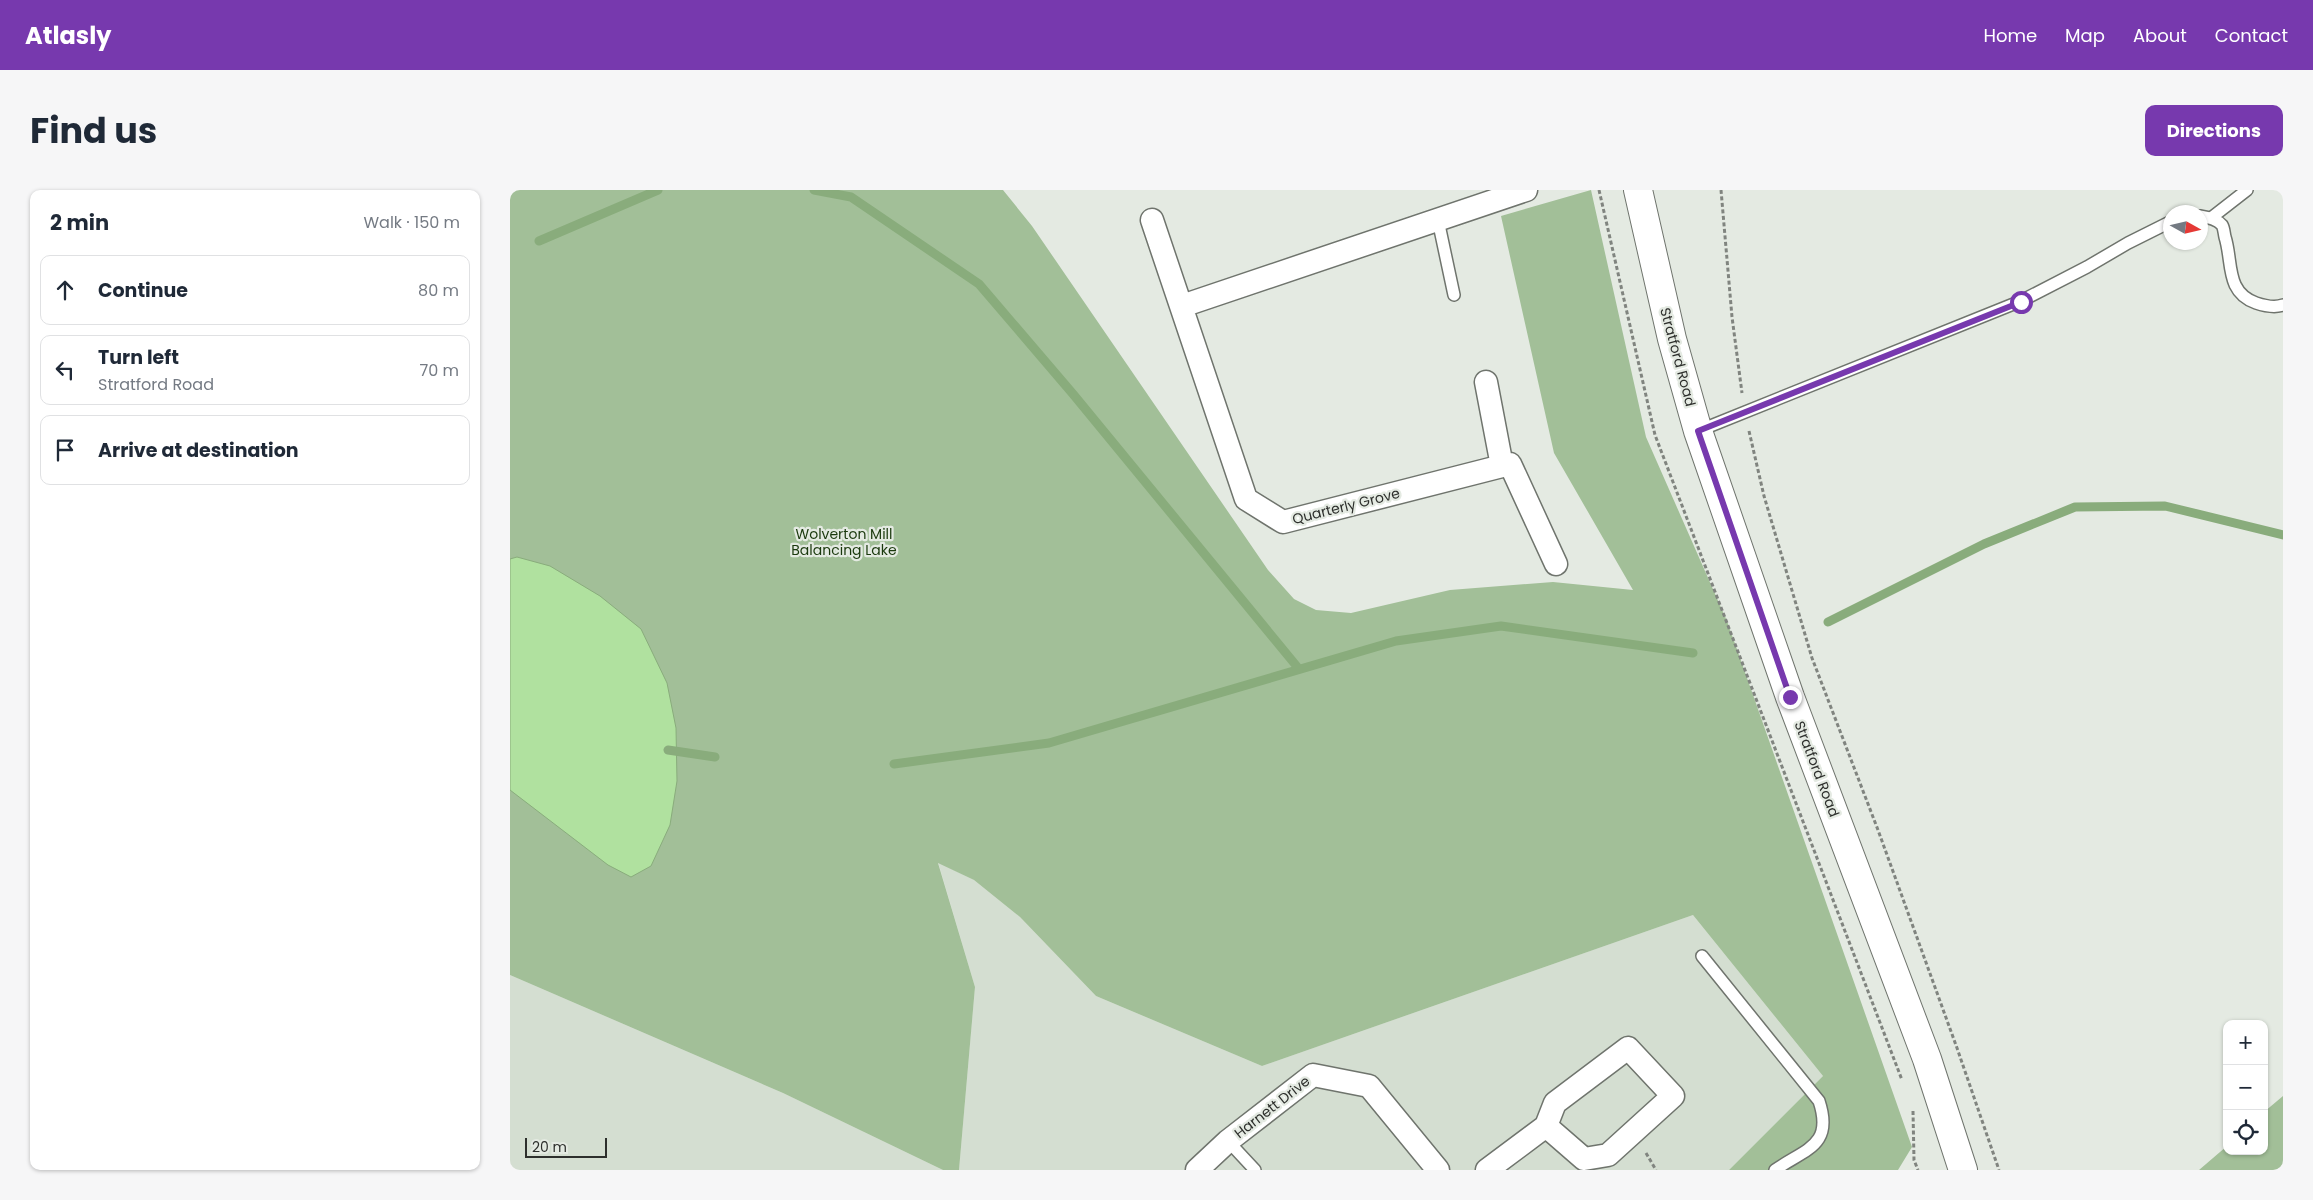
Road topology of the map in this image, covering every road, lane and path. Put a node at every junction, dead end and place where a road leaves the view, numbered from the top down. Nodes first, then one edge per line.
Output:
1 (1526, 190) edge
2 (1638, 190) edge
3 (2247, 190) edge
4 (1470, 199) edge
5 (2208, 216) edge
6 (2208, 218) edge
7 (1152, 220) dead end
8 (1438, 220) junction
9 (2163, 226) edge
10 (1454, 294) dead end
11 (1182, 306) junction
12 (2283, 306) edge
13 (1486, 382) dead end
14 (1698, 431) junction
15 (1502, 466) junction
16 (1556, 564) dead end
17 (1812, 658) dead end
18 (1702, 956) dead end
19 (1546, 1126) junction
20 (1228, 1141) junction
21 (1197, 1170) edge
22 (1255, 1170) edge
23 (1438, 1170) edge
24 (1487, 1170) edge
25 (1776, 1170) edge
26 (1963, 1170) edge
27 (1999, 1170) edge

1 - 4 street
2 - 14 street, Stratford Road
3 - 5 lane
4 - 8 street
6 - 12 lane
7 - 11 street, Quarterly Grove
8 - 10 lane
8 - 11 street
9 - 14 lane
11 - 15 street, Quarterly Grove
13 - 15 street
14 - 26 street, Stratford Road
15 - 16 street
17 - 27 path
18 - 25 lane
19 - 19 street
19 - 24 street
20 - 21 street, Harnett Drive
20 - 22 lane
20 - 23 street, Harnett Drive

